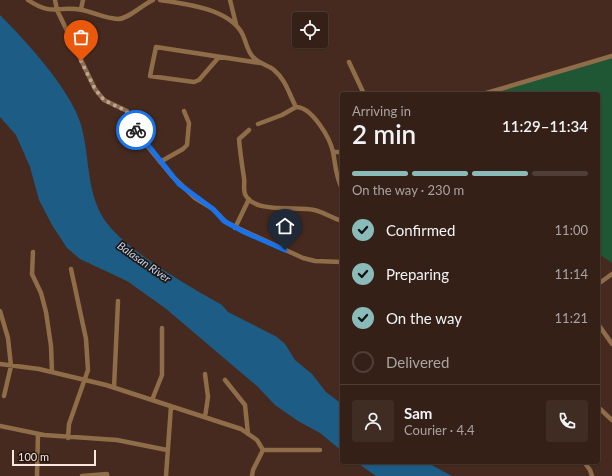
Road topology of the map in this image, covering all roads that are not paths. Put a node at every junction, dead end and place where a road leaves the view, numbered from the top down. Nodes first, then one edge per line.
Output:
1 (28, 0) edge
2 (55, 0) edge
3 (83, 0) edge
4 (153, 0) edge
5 (160, 0) edge
6 (230, 0) edge
7 (146, 2) edge
8 (81, 9) junction
9 (57, 10) junction
10 (236, 25) junction
11 (612, 56) edge
12 (219, 57) junction
13 (349, 62) dead end
14 (262, 64) junction
15 (363, 92) edge
16 (490, 92) edge
17 (296, 107) junction
18 (184, 111) dead end
19 (258, 124) dead end
20 (249, 130) dead end
21 (333, 152) junction
22 (340, 152) edge
23 (160, 162) junction
24 (340, 183) edge
25 (248, 199) junction
26 (340, 220) edge
27 (236, 228) junction
28 (33, 252) dead end
29 (340, 262) edge
30 (71, 269) dead end
31 (612, 274) edge
32 (600, 283) edge
33 (118, 301) dead end
34 (0, 311) edge
35 (600, 327) edge
36 (162, 328) dead end
37 (612, 344) edge
38 (0, 364) edge
39 (11, 366) junction
40 (52, 372) junction
41 (205, 374) dead end
42 (85, 380) junction
43 (225, 380) dead end
44 (114, 388) junction
45 (4, 396) dead end
46 (152, 400) junction
47 (171, 406) junction
48 (600, 409) edge
49 (205, 417) junction
50 (612, 420) edge
51 (0, 426) edge
52 (38, 434) junction
53 (248, 434) junction
54 (68, 438) junction
55 (167, 450) junction
56 (263, 450) junction
57 (320, 450) dead end
58 (586, 464) edge
59 (37, 476) edge
60 (82, 476) edge
61 (107, 476) edge
62 (166, 476) edge
63 (252, 476) edge
64 (592, 476) edge

1 - 9 street
2 - 9 street
3 - 8 street
4 - 7 street
5 - 10 street
6 - 10 street
7 - 8 street
8 - 9 street
9 - 23 street
10 - 14 street
11 - 16 street
12 - 12 street
12 - 14 street
13 - 15 street
14 - 17 street
17 - 19 street
17 - 21 street
18 - 23 street
20 - 25 street
21 - 22 street
21 - 24 street
23 - 27 street
25 - 26 street
25 - 27 street
27 - 29 street
28 - 40 street
30 - 42 street
31 - 32 street
33 - 44 street
34 - 39 street
35 - 37 street
36 - 46 street
38 - 39 street
39 - 40 street
39 - 45 street
40 - 42 street
41 - 49 street
42 - 44 street
42 - 54 street
43 - 53 street
44 - 46 street
46 - 47 street
47 - 49 street
47 - 55 street
48 - 50 street
49 - 53 street
51 - 52 street
52 - 54 street
52 - 59 street
53 - 56 street
54 - 55 street
55 - 62 street
56 - 57 street
56 - 63 street
58 - 64 street
60 - 61 street

